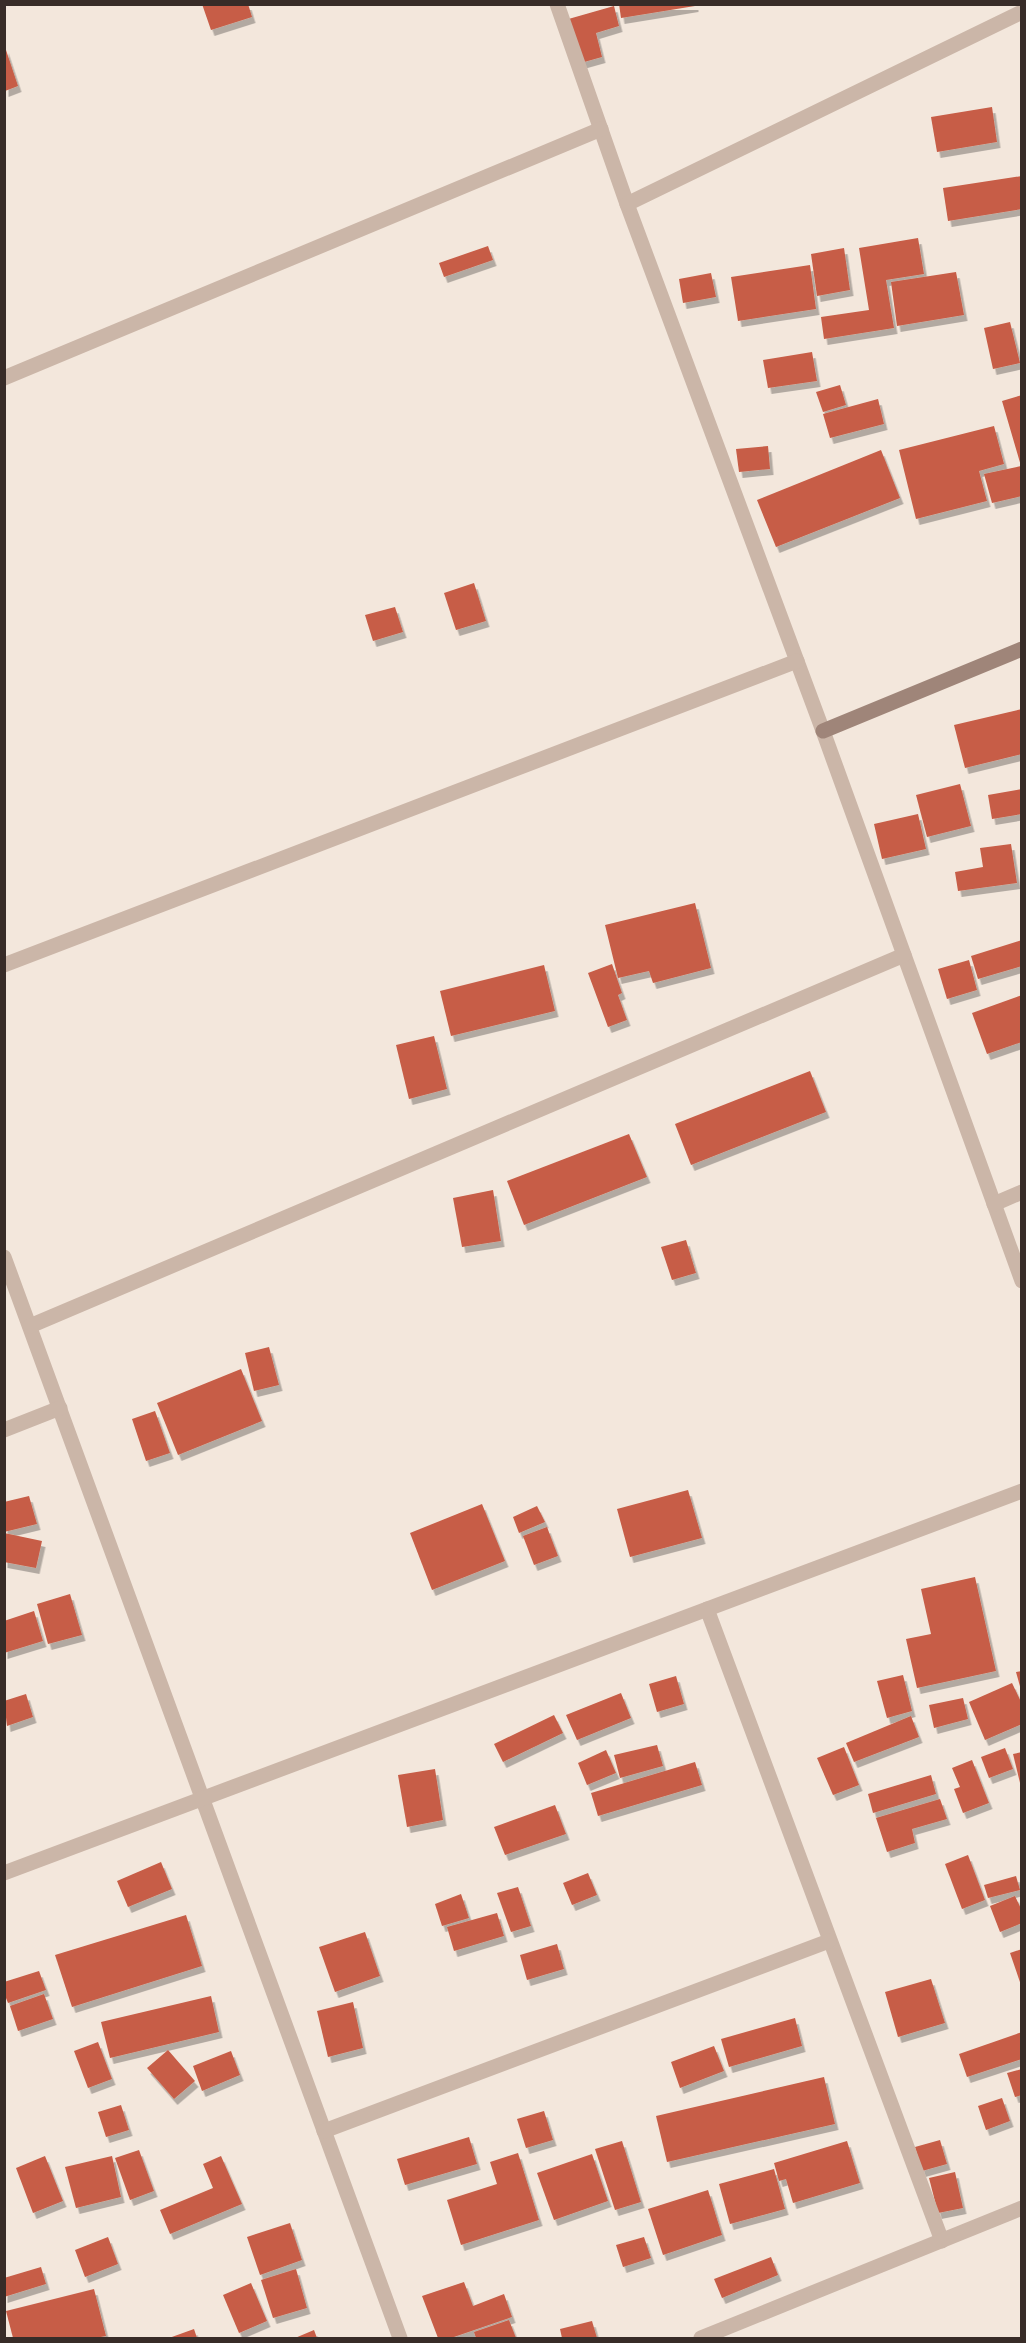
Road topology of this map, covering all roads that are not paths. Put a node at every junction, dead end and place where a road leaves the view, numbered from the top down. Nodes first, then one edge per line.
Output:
1 (557, 4) edge
2 (1022, 12) edge
3 (601, 129) junction
4 (627, 204) junction
5 (4, 378) edge
6 (1022, 649) edge
7 (797, 661) junction
8 (823, 731) junction
9 (904, 955) junction
10 (4, 965) edge
11 (1022, 1192) edge
12 (994, 1204) junction
13 (4, 1257) edge
14 (1022, 1281) edge
15 (30, 1326) junction
16 (60, 1408) junction
17 (4, 1430) edge
18 (1022, 1491) edge
19 (707, 1609) junction
20 (202, 1798) junction
21 (4, 1873) edge
22 (829, 1941) junction
23 (324, 2131) junction
24 (1022, 2208) edge
25 (942, 2241) junction
26 (400, 2338) edge
27 (701, 2338) edge

1 - 3 street
2 - 4 street
3 - 4 street
3 - 5 street
4 - 7 street
6 - 8 street
7 - 8 street
7 - 10 street
8 - 9 street
9 - 12 street
9 - 15 street
11 - 12 street
12 - 14 street
13 - 15 street
15 - 16 street
16 - 17 street
16 - 20 street
18 - 19 street
19 - 20 street
19 - 22 street
20 - 21 street
20 - 23 street
22 - 23 street
22 - 25 street
23 - 26 street
24 - 25 street
25 - 27 street

